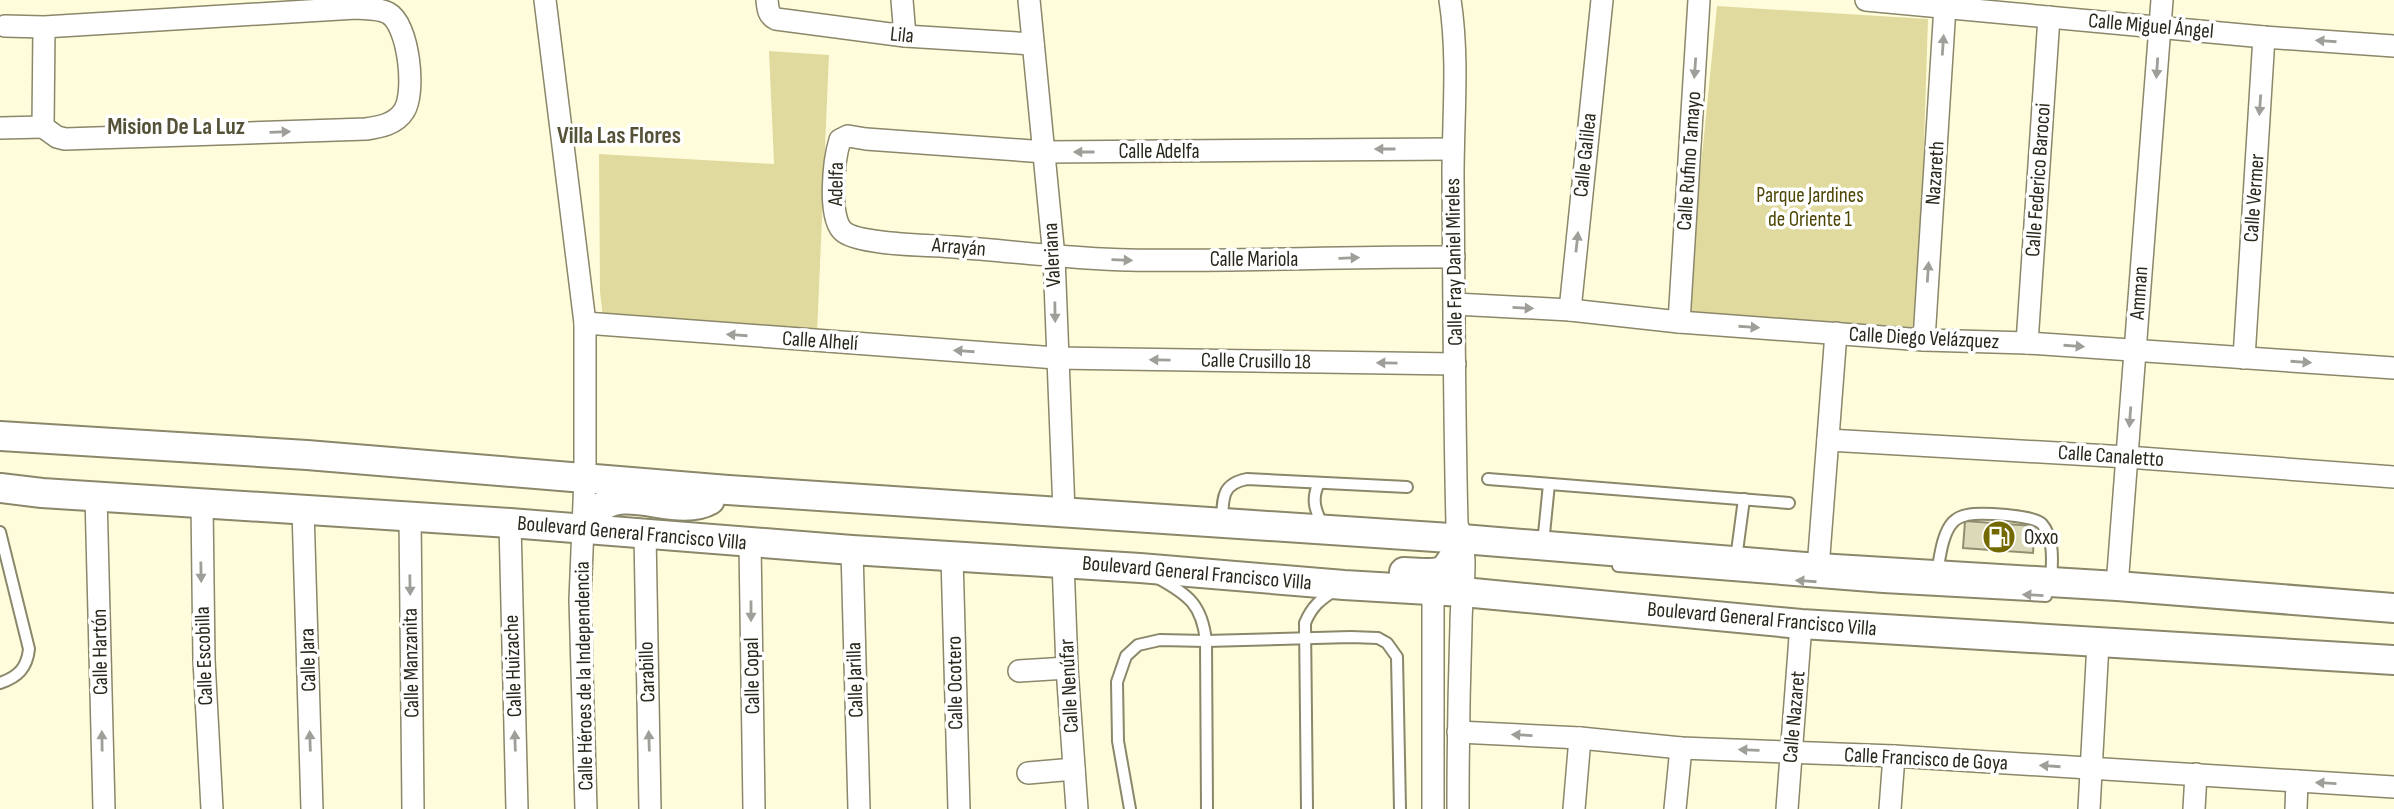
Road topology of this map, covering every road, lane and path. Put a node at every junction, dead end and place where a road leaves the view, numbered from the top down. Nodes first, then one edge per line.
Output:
1 (545, 0) edge
2 (902, 0) edge
3 (1029, 0) edge
4 (1450, 0) edge
5 (1602, 0) edge
6 (1699, 0) edge
7 (1880, 0) edge
8 (2162, 0) edge
9 (1945, 6) junction
10 (769, 8) edge
11 (2049, 17) junction
12 (5, 26) dead end
13 (44, 27) junction
14 (2160, 28) junction
15 (905, 36) junction
16 (2264, 37) junction
17 (1033, 44) junction
18 (2394, 46) edge
19 (43, 127) junction
20 (0, 128) edge
21 (866, 139) joint
22 (1453, 149) junction
23 (1045, 152) junction
24 (864, 240) joint
25 (1054, 257) junction
26 (1454, 257) junction
27 (1455, 304) junction
28 (1570, 310) junction
29 (1679, 322) junction
30 (584, 323) junction
31 (1836, 333) junction
32 (1924, 340) junction
33 (2027, 343) junction
34 (2134, 350) junction
35 (1056, 358) junction
36 (2244, 358) junction
37 (1455, 364) junction
38 (2394, 369) edge
39 (1828, 439) junction
40 (6, 446) edge
41 (2127, 457) junction
42 (185, 459) dead end
43 (2394, 477) edge
44 (0, 478) edge
45 (1488, 479) dead end
46 (1319, 483) junction
47 (1549, 484) junction
48 (580, 486) junction
49 (1406, 487) dead end
50 (0, 488) edge
51 (96, 496) junction
52 (718, 499) junction
53 (1744, 499) junction
54 (1789, 503) dead end
55 (202, 504) junction
56 (811, 508) dead end
57 (303, 510) junction
58 (1064, 511) junction
59 (410, 516) junction
60 (1222, 522) junction
61 (510, 523) junction
62 (585, 523) junction
63 (1325, 529) junction
64 (0, 532) edge
65 (645, 534) junction
66 (750, 543) junction
67 (1543, 547) junction
68 (1027, 549) dead end
69 (852, 550) junction
70 (1452, 555) junction
71 (952, 557) junction
72 (1075, 558) junction
73 (1736, 561) junction
74 (1607, 565) dead end
75 (1140, 568) junction
76 (1818, 568) junction
77 (1237, 572) junction
78 (1936, 576) junction
79 (1344, 585) junction
80 (2117, 586) junction
81 (1463, 587) junction
82 (2057, 589) junction
83 (2160, 601) dead end
84 (2173, 602) dead end
85 (1736, 606) dead end
86 (2394, 608) edge
87 (1843, 615) dead end
88 (1801, 624) junction
89 (1305, 638) junction
90 (1206, 642) junction
91 (2098, 643) junction
92 (2394, 652) edge
93 (2394, 660) edge
94 (1067, 668) junction
95 (1019, 671) dead end
96 (0, 683) edge
97 (1458, 732) junction
98 (1580, 738) junction
99 (1681, 748) junction
100 (1791, 751) junction
101 (1894, 756) junction
102 (1074, 769) junction
103 (2091, 769) junction
104 (1028, 773) dead end
105 (2196, 774) junction
106 (2297, 781) junction
107 (2394, 787) edge
108 (104, 809) edge
109 (212, 809) edge
110 (312, 809) edge
111 (413, 809) edge
112 (517, 809) edge
113 (586, 809) edge
114 (650, 809) edge
115 (754, 809) edge
116 (859, 809) edge
117 (959, 809) edge
118 (1077, 809) edge
119 (1130, 809) edge
120 (1207, 809) edge
121 (1307, 809) edge
122 (1400, 809) edge
123 (1433, 809) edge
124 (1458, 809) edge
125 (1574, 809) edge
126 (1675, 809) edge
127 (1787, 809) edge
128 (1890, 809) edge
129 (2088, 809) edge
130 (2194, 809) edge
131 (2296, 809) edge

1 - 30 street, Calle Héroes de la Independencia
2 - 15 street
3 - 17 street, Valeriana
4 - 22 street, Calle Fray Daniel Mireles
28 -> 5 street, Calle Galilea
6 -> 29 street, Calle Rufino Tamayo
7 - 9 street, Calle Miguel Ángel
8 - 14 street, Amman
9 - 11 street, Calle Miguel Ángel
32 -> 9 street, Nazareth
10 - 15 street, Lila
11 - 14 street, Calle Miguel Ángel
11 - 33 street, Calle Federico Barocoi
12 - 13 street
13 - 19 street
19 -> 13 street
14 - 16 street, Calle Miguel Ángel
14 -> 34 street, Amman
15 - 17 street, Lila
18 -> 16 street, Calle Miguel Ángel
16 -> 36 street, Calle Vermer
17 - 23 street, Valeriana
19 - 20 street
21 - 23 street, Calle Adelfa
21 - 24 street, Adelfa
22 -> 23 street, Calle Adelfa
22 - 26 street, Calle Fray Daniel Mireles
23 - 25 street, Valeriana
24 - 25 street, Arrayán
25 -> 26 street, Calle Mariola
25 -> 35 street, Valeriana
26 - 27 street, Calle Fray Daniel Mireles
27 -> 28 street, Calle Diego Velázquez
27 - 37 street, Calle Fray Daniel Mireles
28 - 29 street, Calle Diego Velázquez
29 -> 31 street, Calle Diego Velázquez
35 -> 30 street, Calle Alhelí
30 - 48 street, Calle Héroes de la Independencia
31 - 32 street, Calle Diego Velázquez
31 - 39 street
32 - 33 street, Calle Diego Velázquez
33 -> 34 street, Calle Diego Velázquez
34 - 36 street, Calle Diego Velázquez
34 -> 41 street, Amman
37 -> 35 street, Calle Crusillo 18
35 - 58 street, Valeriana
36 -> 38 street, Calle Diego Velázquez
37 - 70 street, Calle Fray Daniel Mireles
39 - 41 street, Calle Canaletto
39 - 76 street
40 - 42 lane
40 - 48 main road, Boulevard General Francisco Villa
41 - 43 street, Calle Canaletto
41 - 80 street, Amman
44 - 62 lane
45 - 47 lane
46 - 49 lane
46 - 60 lane
46 - 63 lane
47 - 53 lane
47 - 67 lane
48 - 52 main road, Boulevard General Francisco Villa
48 - 62 street, Calle Héroes de la Independencia
50 - 51 main road, Boulevard General Francisco Villa
51 - 55 main road, Boulevard General Francisco Villa
108 -> 51 street, Calle Hartón
52 - 58 main road, Boulevard General Francisco Villa
52 - 62 main road
53 - 54 lane
53 - 73 lane
55 - 57 main road, Boulevard General Francisco Villa
55 -> 109 street, Calle Escobilla
56 - 70 lane
57 - 59 main road, Boulevard General Francisco Villa
110 -> 57 street, Calle Jara
58 - 60 main road, Boulevard General Francisco Villa
59 - 61 main road, Boulevard General Francisco Villa
59 -> 111 street, Calle Manzanita
60 - 63 main road, Boulevard General Francisco Villa
61 - 62 main road, Boulevard General Francisco Villa
112 -> 61 street, Calle Huizache
62 - 65 main road, Boulevard General Francisco Villa
62 - 68 lane
62 - 113 street, Calle Héroes de la Independencia
63 - 70 main road, Boulevard General Francisco Villa
64 - 96 lane
65 - 66 main road, Boulevard General Francisco Villa
114 -> 65 street, Carabillo
66 - 69 main road, Boulevard General Francisco Villa
66 -> 115 street, Calle Copal
67 - 70 main road, Boulevard General Francisco Villa
67 - 73 main road, Boulevard General Francisco Villa
69 - 71 main road, Boulevard General Francisco Villa
69 - 116 street, Calle Jarilla
70 - 77 main road
70 - 79 main road, Boulevard General Francisco Villa
70 - 81 main road, Boulevard General Francisco Villa
70 - 81 street, Calle Fray Daniel Mireles
70 - 123 street, Calle Fray Daniel Mireles
71 - 72 main road, Boulevard General Francisco Villa
71 - 117 street, Calle Ocotero
72 - 75 main road, Boulevard General Francisco Villa
72 - 77 lane
72 - 94 street, Calle Nenúfar
73 - 76 main road, Boulevard General Francisco Villa
82 -> 74 lane
75 - 77 main road, Boulevard General Francisco Villa
75 - 90 lane
76 - 78 main road, Boulevard General Francisco Villa
77 - 79 main road, Boulevard General Francisco Villa
78 - 82 main road, Boulevard General Francisco Villa
78 - 82 lane
79 - 89 lane
80 - 82 main road, Boulevard General Francisco Villa
80 - 86 main road, Boulevard General Francisco Villa
81 - 85 lane
81 - 88 main road, Boulevard General Francisco Villa
81 - 97 street, Calle Fray Daniel Mireles
83 - 84 lane
87 - 92 lane
88 - 91 main road, Boulevard General Francisco Villa
88 - 100 street, Calle Nazaret
89 - 90 lane
89 - 121 lane
89 - 122 lane
90 - 119 lane
90 - 120 lane
91 - 93 main road, Boulevard General Francisco Villa
91 - 103 street
94 - 95 street
94 - 102 street, Calle Nenúfar
98 -> 97 street, Calle Francisco de Goya
97 - 124 street, Calle Fray Daniel Mireles
98 - 99 street, Calle Francisco de Goya
98 - 125 street
100 -> 99 street, Calle Francisco de Goya
99 - 126 street
100 - 101 street, Calle Francisco de Goya
100 - 127 street, Calle Nazaret
103 -> 101 street, Calle Francisco de Goya
101 - 128 street
102 - 104 street
102 - 118 street, Calle Nenúfar
103 - 105 street, Calle Francisco de Goya
103 - 129 street
105 - 106 street, Calle Francisco de Goya
105 - 130 street
107 -> 106 street, Calle Francisco de Goya
106 - 131 street

